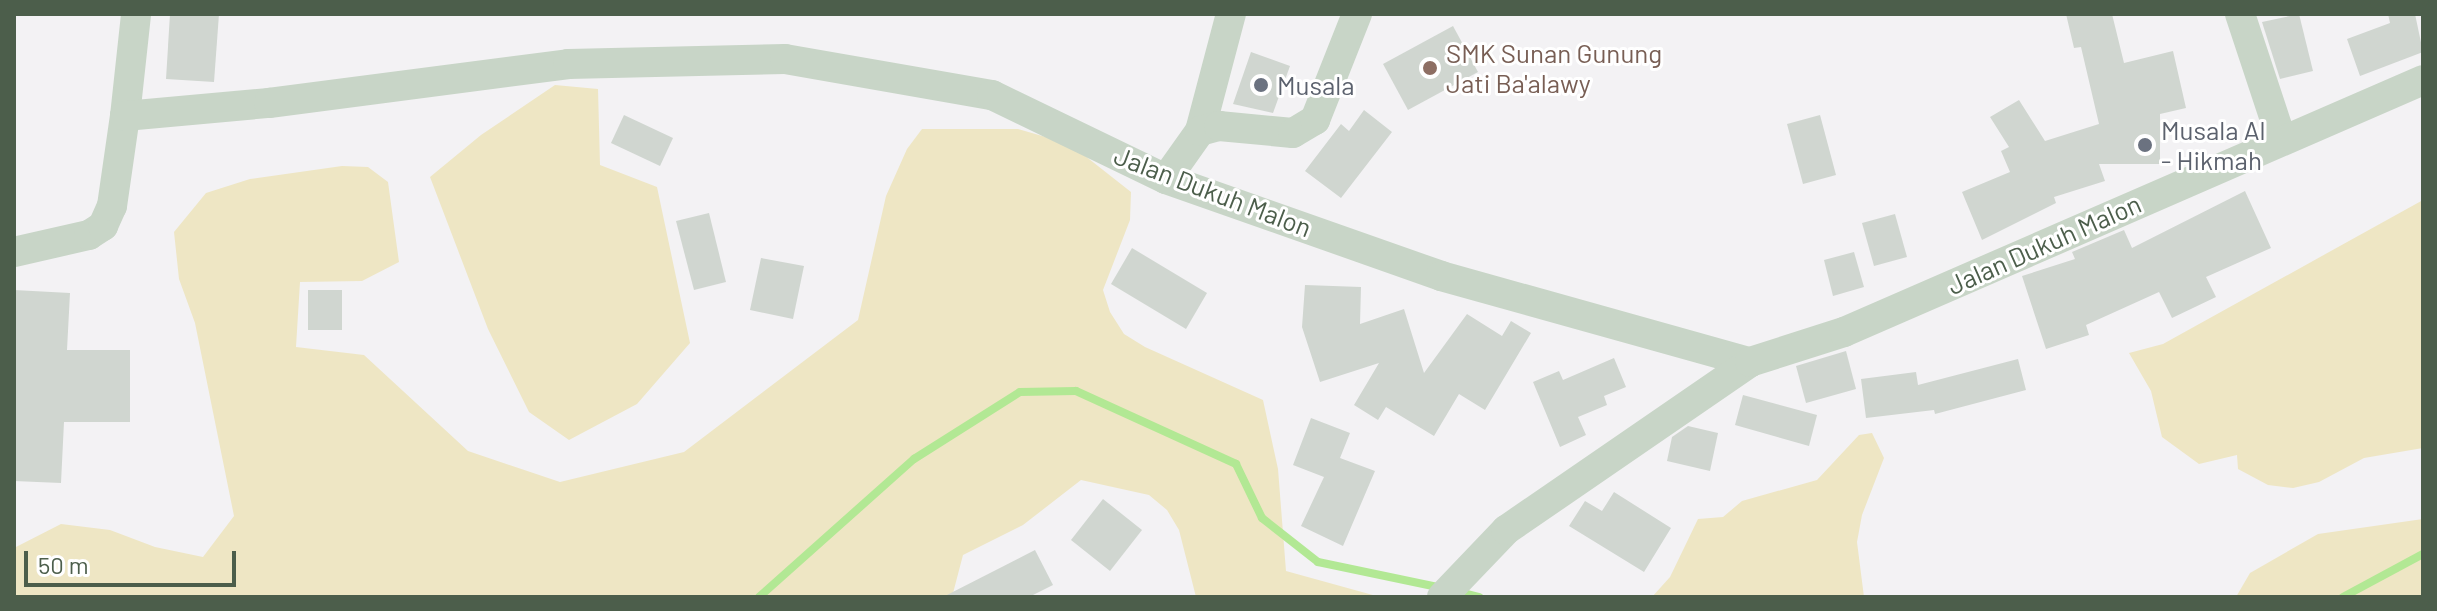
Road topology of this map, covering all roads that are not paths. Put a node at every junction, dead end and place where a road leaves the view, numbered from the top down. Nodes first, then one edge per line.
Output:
1 (136, 14) edge
2 (1231, 14) edge
3 (1357, 14) edge
4 (2240, 14) edge
5 (2423, 80) edge
6 (125, 116) junction
7 (1200, 131) junction
8 (2281, 138) junction
9 (1166, 179) junction
10 (14, 252) edge
11 (1750, 362) junction
12 (1448, 590) edge

1 - 6 street
2 - 7 street
3 - 7 street
4 - 8 street
5 - 8 street, Jalan Dukuh Malon
6 - 9 street, Jalan Dukuh Malon
6 - 10 street
7 - 9 street
8 - 11 street, Jalan Dukuh Malon
9 - 11 street, Jalan Dukuh Malon
11 - 12 street, Jalan Dukuh Malon

